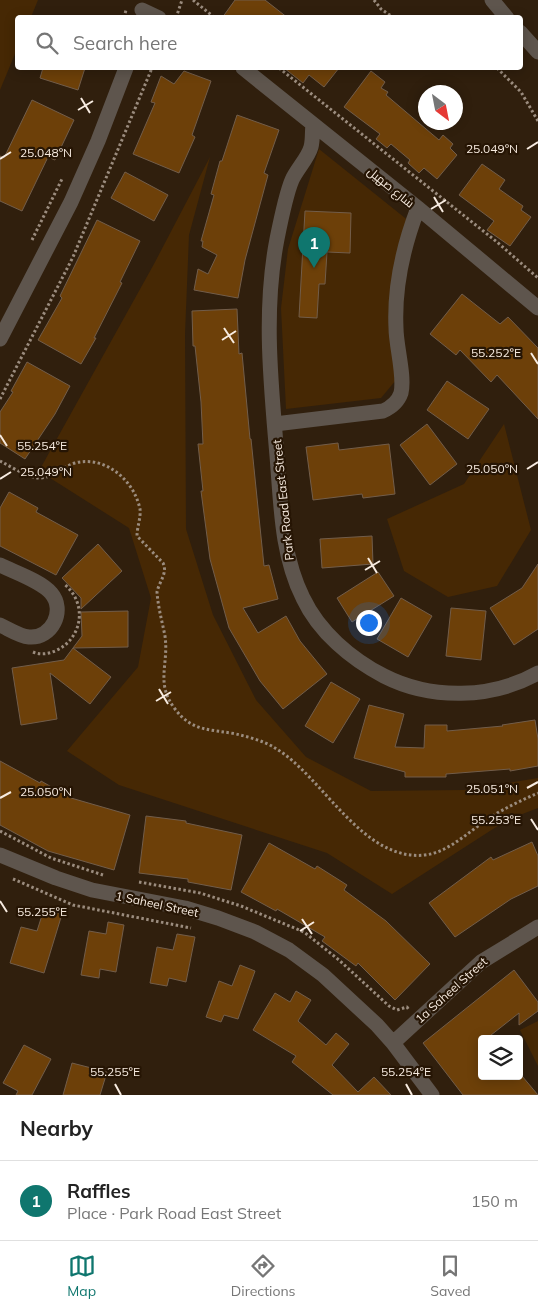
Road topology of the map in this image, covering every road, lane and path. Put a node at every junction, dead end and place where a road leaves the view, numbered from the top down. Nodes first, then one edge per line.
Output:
1 (182, 0) edge
2 (193, 0) edge
3 (374, 0) edge
4 (492, 0) edge
5 (177, 15) edge
6 (211, 15) edge
7 (390, 15) edge
8 (504, 15) edge
9 (523, 35) edge
10 (538, 52) edge
11 (125, 70) edge
12 (151, 70) edge
13 (246, 70) edge
14 (282, 70) edge
15 (498, 70) edge
16 (538, 121) edge
17 (313, 124) junction
18 (64, 176) dead end
19 (418, 208) junction
20 (30, 244) dead end
21 (538, 278) edge
22 (538, 308) edge
23 (0, 339) edge
24 (0, 399) edge
25 (274, 424) junction
26 (0, 462) edge
27 (0, 565) edge
28 (0, 625) edge
29 (538, 673) edge
30 (538, 793) edge
31 (0, 855) edge
32 (7, 876) dead end
33 (538, 927) edge
34 (192, 928) dead end
35 (393, 1043) junction
36 (432, 1095) edge

1 - 5 path
2 - 6 path
3 - 7 path
4 - 8 street
9 - 10 street
11 - 23 street
12 - 24 path
13 - 17 street, شارع صهيل
14 - 21 path
15 - 16 path
17 - 19 street, شارع صهيل
17 - 25 street, Park Road East Street
18 - 20 path
19 - 22 street, شارع صهيل
19 - 25 street, Park Road East Street
25 - 29 street, Park Road East Street
26 - 30 path
27 - 28 street
31 - 35 street, 1 Saheel Street
32 - 34 path
33 - 35 street, 1a Saheel Street
35 - 36 street, 1 Saheel Street

